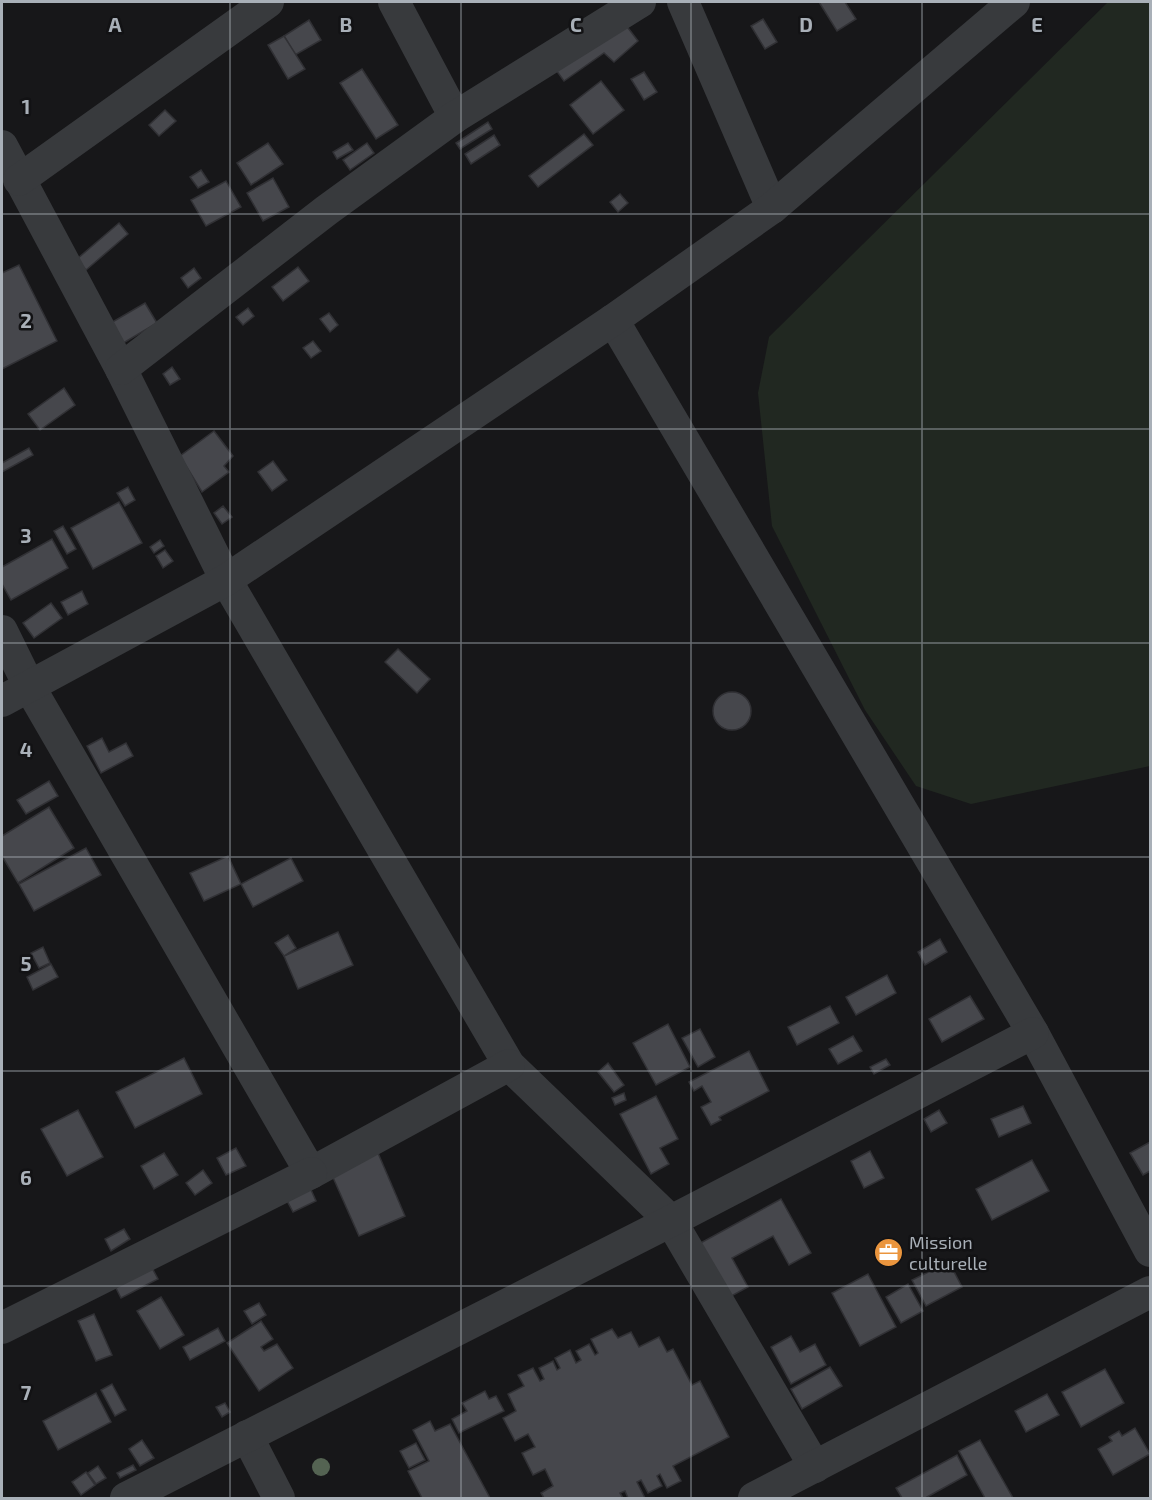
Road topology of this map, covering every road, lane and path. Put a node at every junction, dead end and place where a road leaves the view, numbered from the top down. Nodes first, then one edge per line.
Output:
1 (268, 2) edge
2 (394, 2) edge
3 (640, 2) edge
4 (683, 2) edge
5 (1014, 2) edge
6 (455, 117) junction
7 (2, 146) edge
8 (20, 180) junction
9 (772, 208) junction
10 (613, 320) junction
11 (121, 369) junction
12 (226, 580) junction
13 (2, 631) edge
14 (29, 686) junction
15 (2, 701) edge
16 (1033, 1033) junction
17 (508, 1065) junction
18 (311, 1173) junction
19 (670, 1221) junction
20 (1150, 1251) edge
21 (1150, 1292) edge
22 (2, 1328) edge
23 (247, 1436) junction
24 (816, 1467) junction
25 (126, 1498) edge
26 (279, 1498) edge
27 (754, 1498) edge

1 - 8 street
2 - 6 street
3 - 6 street
4 - 9 street
5 - 9 street
6 - 11 street
7 - 8 street
8 - 11 street
9 - 10 street
10 - 12 street
10 - 16 street
11 - 12 street
12 - 14 street
12 - 17 street
13 - 14 street
14 - 15 street
14 - 18 street
16 - 19 street
16 - 20 street
17 - 18 street
17 - 19 street
18 - 22 street
19 - 23 street
19 - 24 street
21 - 24 street
23 - 25 street
23 - 26 street
24 - 27 street

